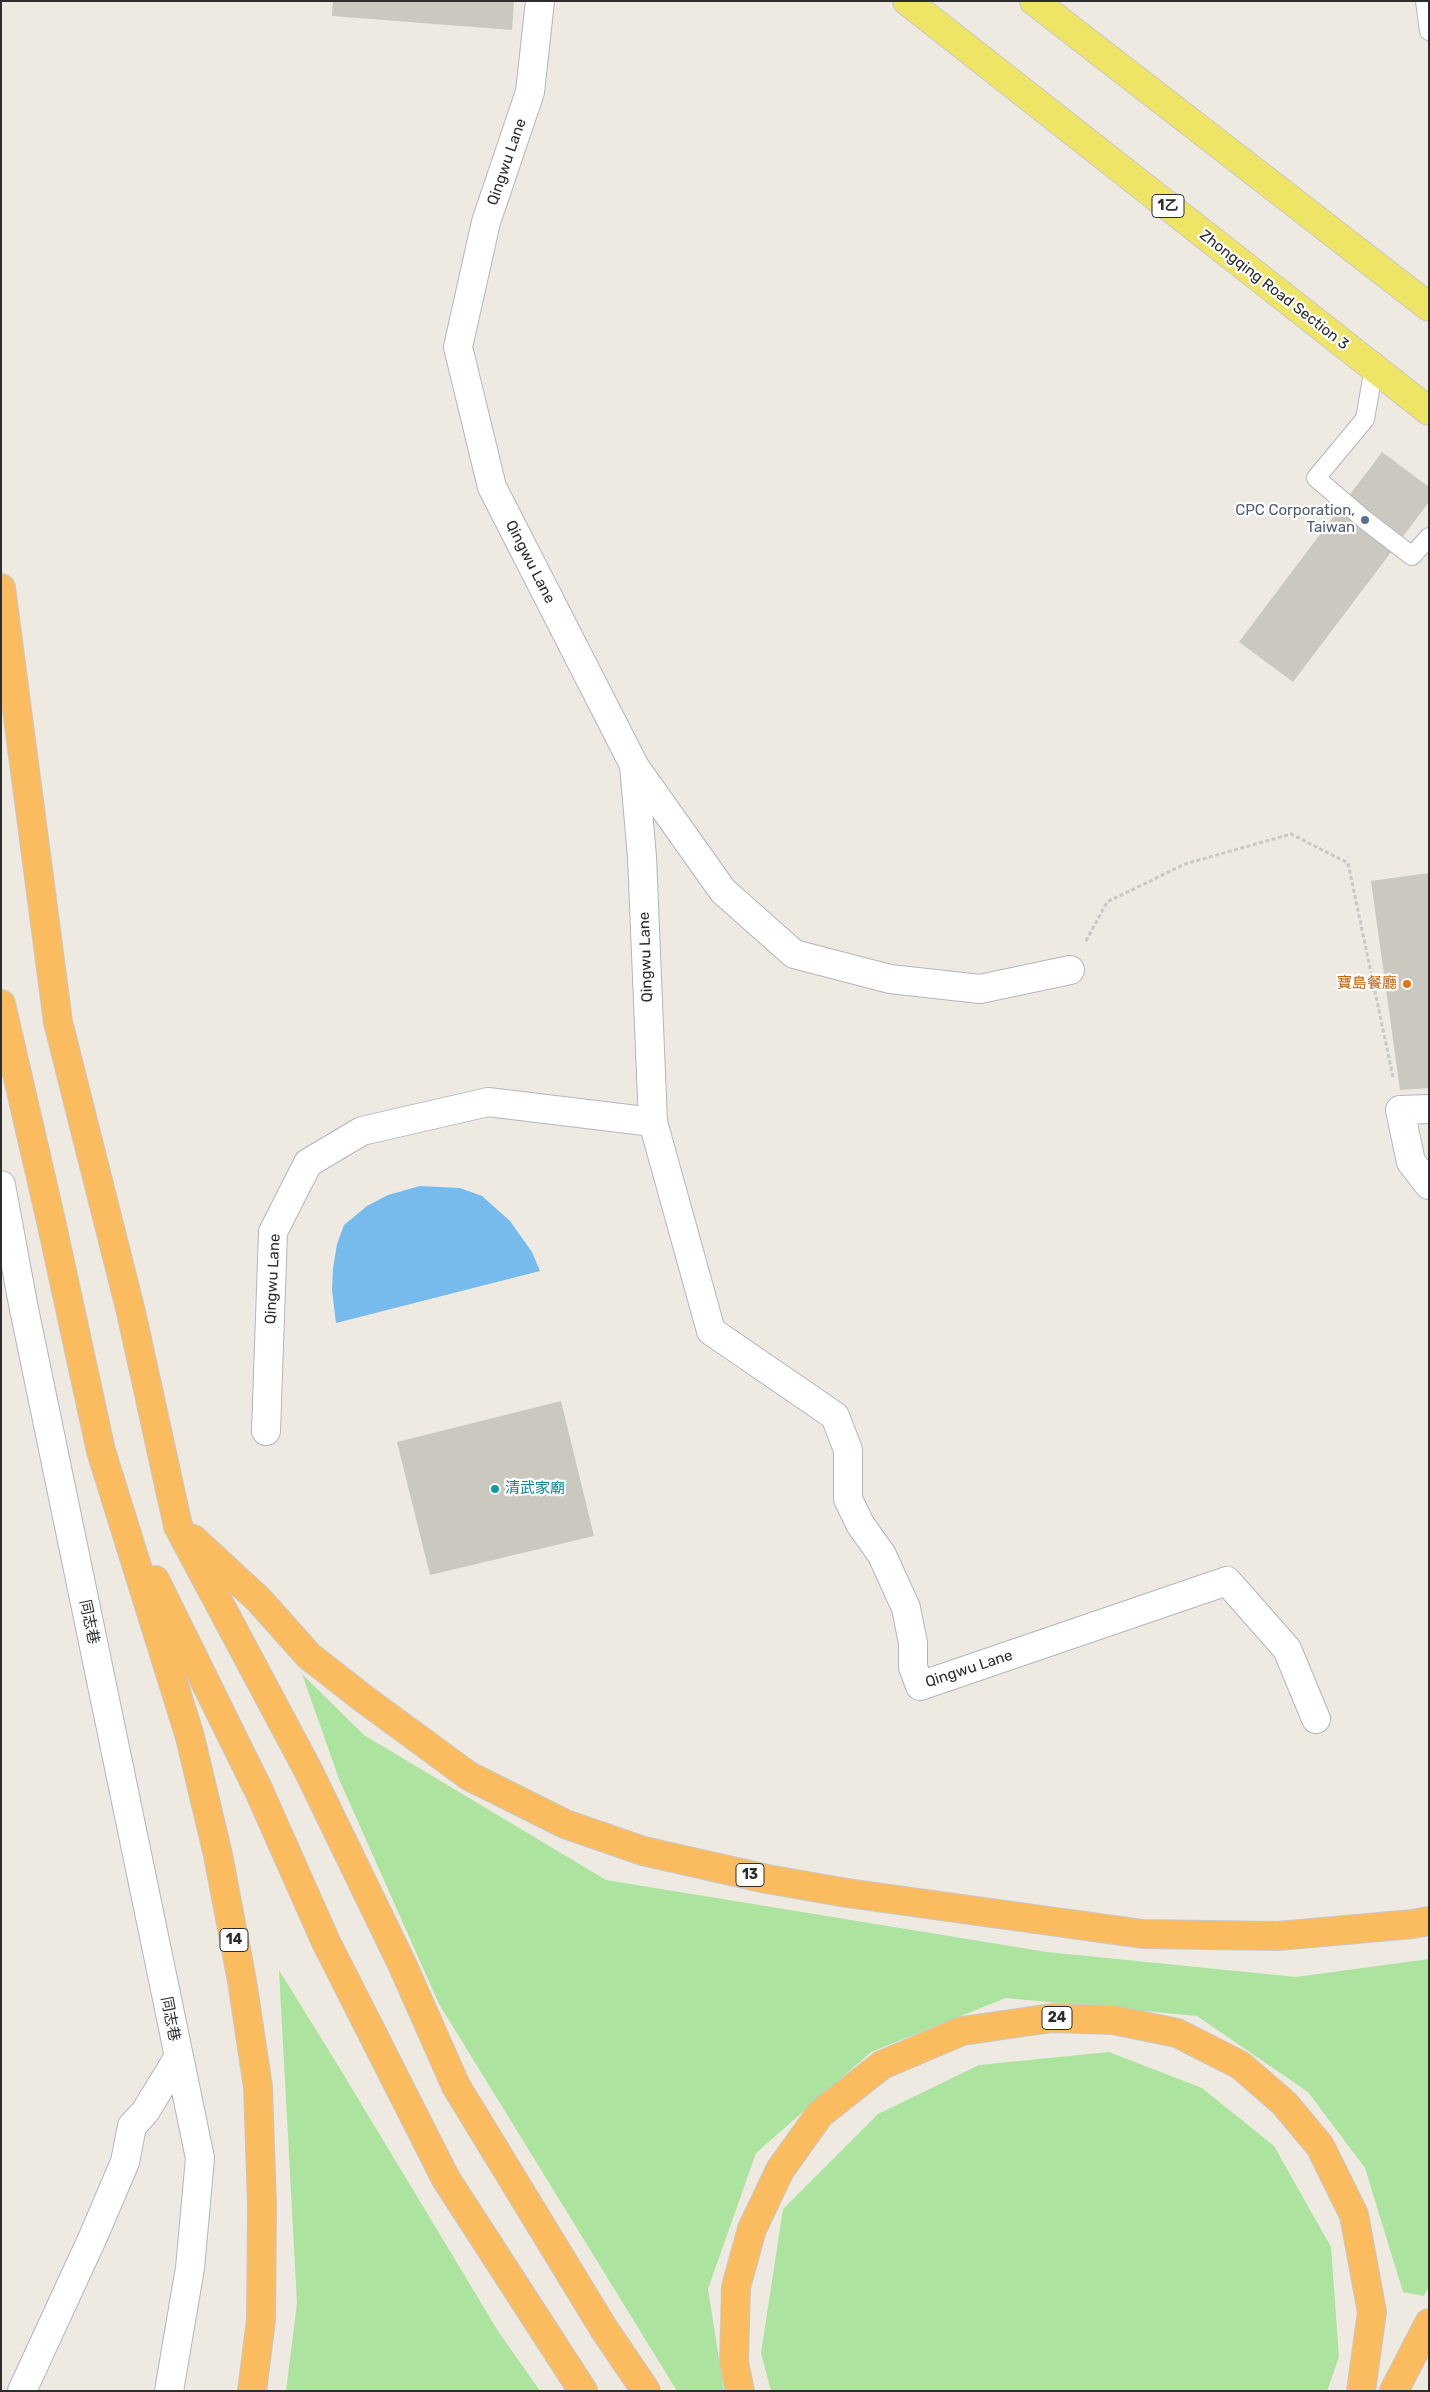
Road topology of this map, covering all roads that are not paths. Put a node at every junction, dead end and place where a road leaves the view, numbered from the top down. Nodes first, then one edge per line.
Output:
1 (540, 1) edge
2 (907, 1) edge
3 (1034, 1) edge
4 (1425, 1) edge
5 (1429, 32) edge
6 (1429, 307) edge
7 (1366, 363) junction
8 (1429, 411) edge
9 (1429, 537) edge
10 (1, 588) edge
11 (634, 765) junction
12 (1070, 970) road end
13 (1, 1004) edge
14 (1429, 1109) edge
15 (653, 1122) junction
16 (1, 1185) edge
17 (1429, 1185) edge
18 (266, 1430) dead end
19 (116, 1503) junction
20 (178, 1526) junction
21 (1316, 1719) dead end
22 (1429, 1921) edge
23 (178, 2058) junction
24 (1429, 2323) edge
25 (22, 2391) edge
26 (169, 2391) edge
27 (252, 2391) edge
28 (583, 2391) edge
29 (646, 2391) edge
30 (740, 2391) edge
31 (1361, 2391) edge
32 (1394, 2391) edge

1 - 11 street, Qingwu Lane
2 - 7 main road, Zhongqing Road Section 3 / 1乙
3 - 6 main road
4 - 5 lane
7 - 8 main road, Zhongqing Road Section 3 / 1乙
7 - 9 lane
10 - 20 highway
11 - 12 street
11 - 15 street, Qingwu Lane
13 - 19 highway
14 - 17 street
15 - 18 street, Qingwu Lane
15 - 21 street, Qingwu Lane
16 - 23 street, 同志巷
19 - 27 highway, 14
19 - 28 highway
20 - 22 highway, 13
20 - 29 highway
23 - 25 street, 同志巷
23 - 26 street, 同志巷
24 - 32 highway
30 - 31 highway, 24

